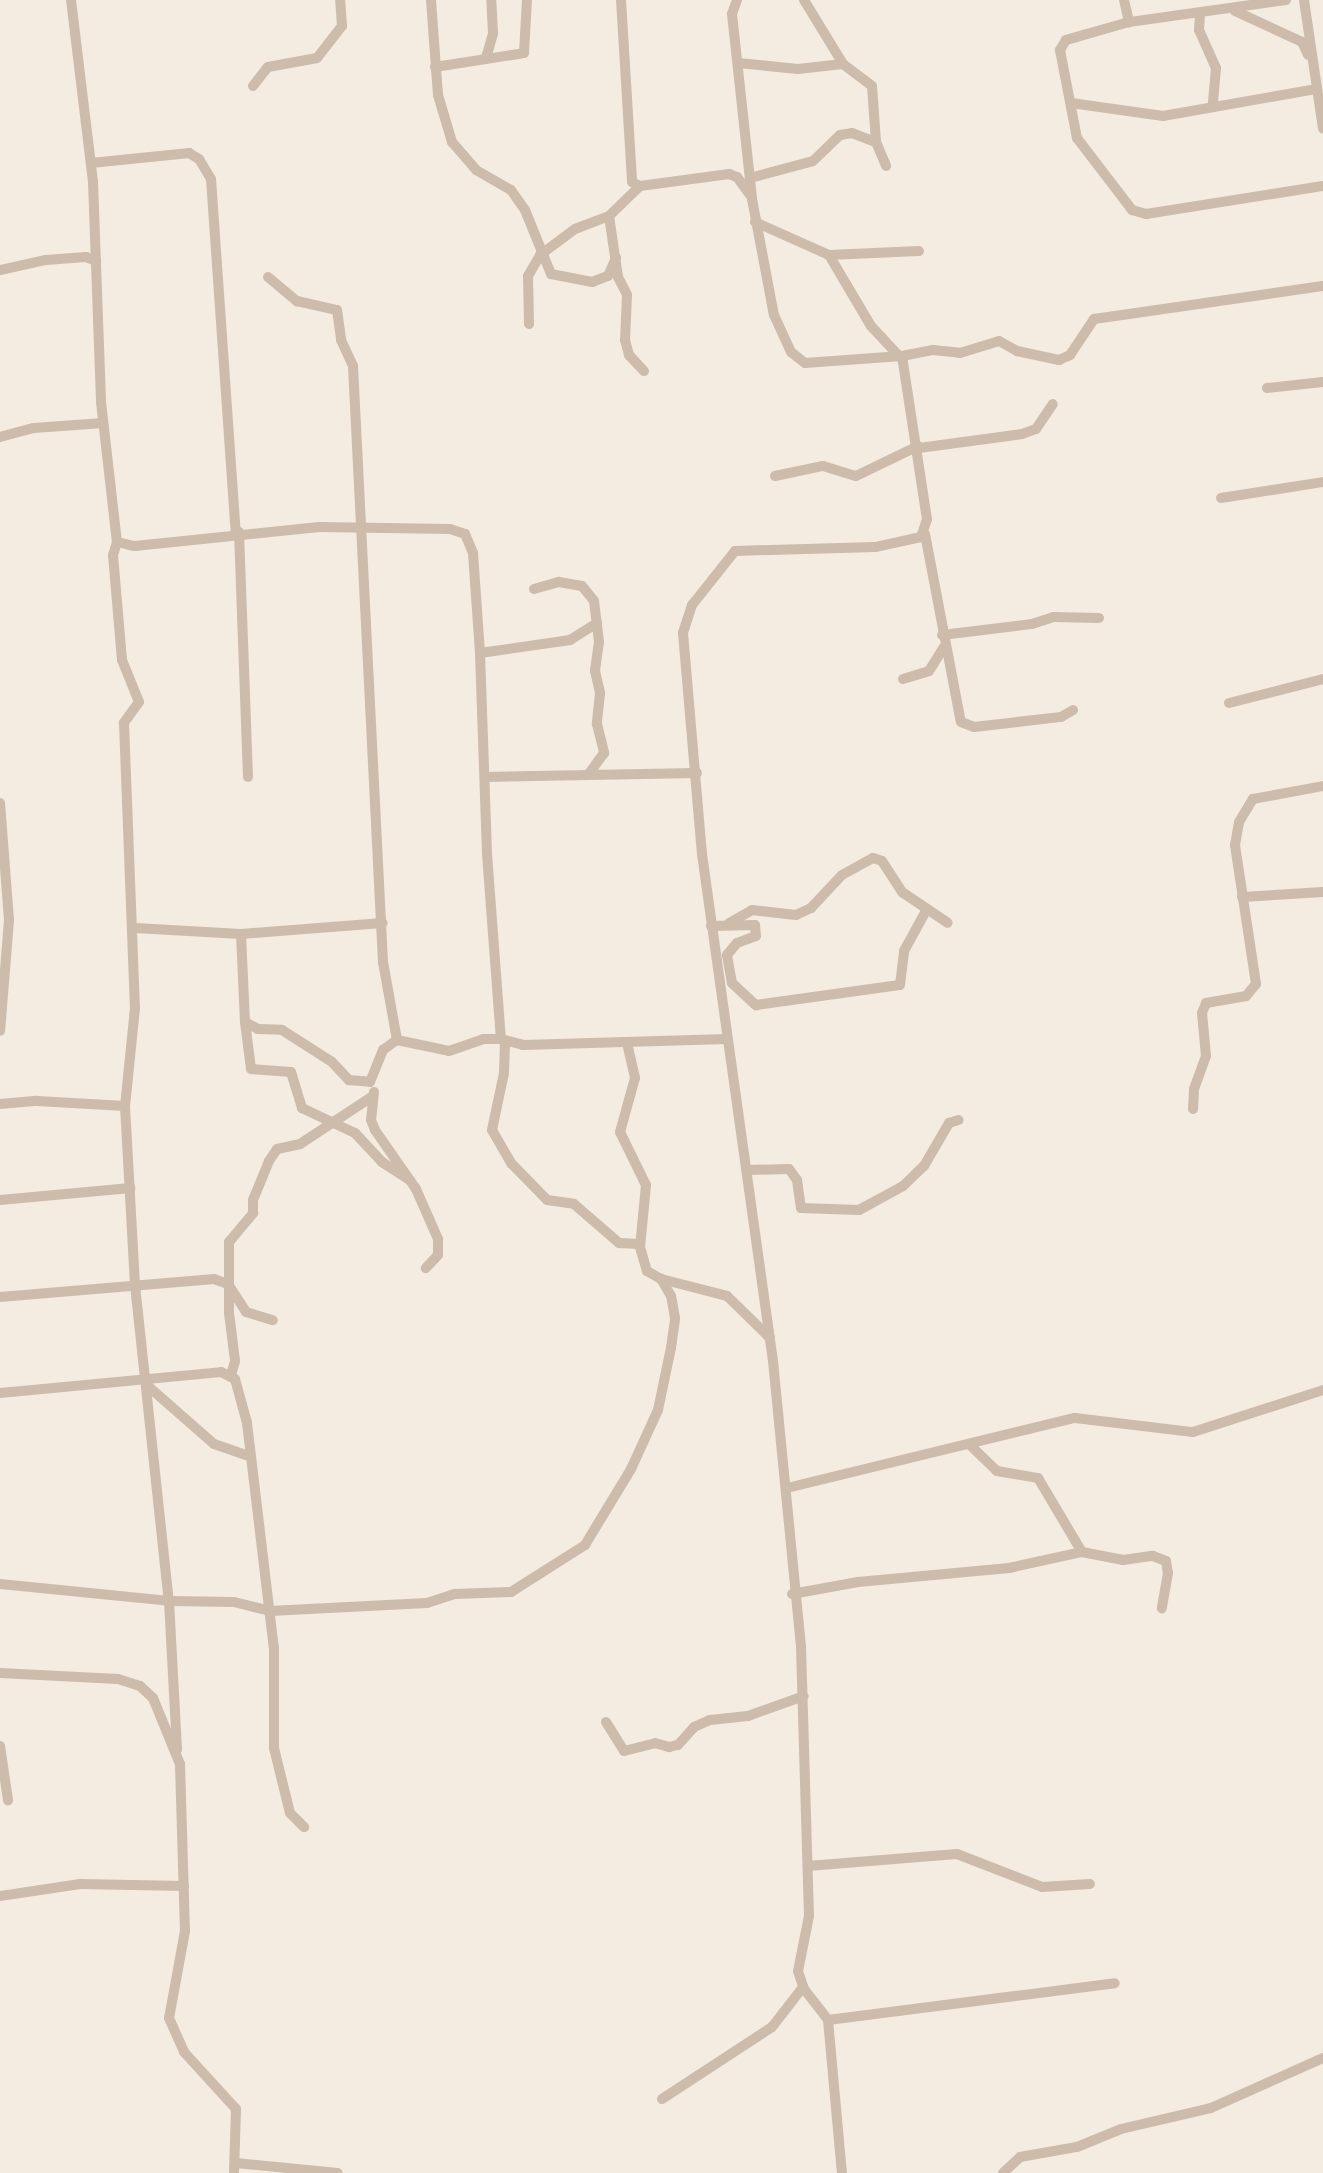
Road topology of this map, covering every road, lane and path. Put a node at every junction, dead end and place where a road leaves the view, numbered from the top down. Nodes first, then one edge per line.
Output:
1 (71, 0) edge
2 (340, 0) edge
3 (431, 0) edge
4 (491, 0) edge
5 (527, 0) edge
6 (621, 0) edge
7 (737, 0) edge
8 (804, 0) edge
9 (1124, 0) edge
10 (1286, 0) edge
11 (1304, 0) edge
12 (1233, 9) junction
13 (1200, 15) junction
14 (1129, 22) junction
15 (486, 58) junction
16 (738, 63) junction
17 (842, 64) junction
18 (435, 67) junction
19 (253, 86) dead end
20 (1314, 90) junction
21 (1072, 103) junction
22 (1213, 105) junction
23 (1323, 129) edge
24 (876, 142) junction
25 (91, 163) junction
26 (886, 166) dead end
27 (750, 178) junction
28 (640, 186) junction
29 (1323, 186) edge
30 (752, 199) junction
31 (609, 216) junction
32 (755, 222) junction
33 (919, 251) dead end
34 (540, 255) junction
35 (829, 255) junction
36 (617, 258) junction
37 (96, 261) junction
38 (0, 270) edge
39 (268, 277) dead end
40 (1323, 286) edge
41 (529, 324) dead end
42 (900, 355) junction
43 (644, 371) dead end
44 (1323, 382) edge
45 (1267, 388) dead end
46 (1053, 404) dead end
47 (103, 423) junction
48 (0, 437) edge
49 (918, 447) junction
50 (775, 477) dead end
51 (1323, 482) edge
52 (1221, 498) dead end
53 (359, 526) junction
54 (238, 532) junction
55 (925, 534) junction
56 (117, 542) junction
57 (534, 589) dead end
58 (1099, 618) dead end
59 (597, 623) junction
60 (942, 635) junction
61 (944, 647) junction
62 (480, 653) junction
63 (903, 679) dead end
64 (1323, 680) edge
65 (1229, 703) dead end
66 (1073, 710) dead end
67 (697, 773) junction
68 (588, 775) junction
69 (248, 776) dead end
70 (486, 777) junction
71 (1323, 786) edge
72 (0, 803) edge
73 (1323, 892) edge
74 (1242, 897) junction
75 (927, 909) junction
76 (383, 923) junction
77 (948, 923) dead end
78 (727, 925) junction
79 (711, 926) junction
80 (135, 928) junction
81 (241, 934) junction
82 (245, 1022) junction
83 (0, 1031) edge
84 (727, 1039) junction
85 (397, 1040) junction
86 (503, 1041) junction
87 (628, 1043) junction
88 (375, 1075) junction
89 (373, 1096) junction
90 (0, 1104) edge
91 (125, 1106) junction
92 (1193, 1109) dead end
93 (959, 1120) dead end
94 (333, 1121) junction
95 (747, 1170) junction
96 (410, 1180) junction
97 (130, 1188) junction
98 (0, 1200) edge
99 (640, 1244) junction
100 (426, 1268) dead end
101 (661, 1279) junction
102 (228, 1284) junction
103 (135, 1285) junction
104 (0, 1297) edge
105 (273, 1320) dead end
106 (770, 1338) junction
107 (231, 1375) junction
108 (148, 1384) junction
109 (1323, 1390) edge
110 (0, 1392) edge
111 (971, 1446) junction
112 (251, 1457) junction
113 (787, 1488) junction
114 (1082, 1552) junction
115 (0, 1584) edge
116 (792, 1594) junction
117 (169, 1601) junction
118 (1162, 1608) dead end
119 (270, 1611) junction
120 (0, 1673) edge
121 (803, 1696) junction
122 (606, 1722) dead end
123 (0, 1746) edge
124 (177, 1750) junction
125 (8, 1800) dead end
126 (304, 1827) dead end
127 (808, 1866) junction
128 (1090, 1884) dead end
129 (184, 1886) junction
130 (0, 1896) edge
131 (1115, 1983) dead end
132 (803, 1987) junction
133 (828, 2020) junction
134 (1323, 2057) edge
135 (662, 2099) dead end
136 (234, 2168) edge
137 (338, 2173) edge
138 (842, 2173) edge
139 (1003, 2173) edge

1 - 25 street
2 - 19 street
3 - 18 street
4 - 15 street
5 - 15 street
6 - 28 street
7 - 16 street
8 - 17 street
9 - 14 street
10 - 12 street
11 - 20 street
12 - 13 street
12 - 20 street
13 - 14 street
13 - 22 street
14 - 21 street
15 - 18 street
16 - 17 street
16 - 27 street
17 - 24 street
18 - 34 street
20 - 22 street
20 - 23 street
21 - 22 street
21 - 29 street
24 - 26 street
24 - 27 street
25 - 37 street
25 - 54 street
27 - 30 street
28 - 30 street
28 - 31 street
30 - 32 street
31 - 34 street
31 - 36 street
32 - 35 street
32 - 42 street
33 - 35 street
34 - 36 street
34 - 41 street
35 - 42 street
36 - 43 street
37 - 38 street
37 - 47 street
39 - 53 street
40 - 42 street
42 - 49 street
44 - 45 street
46 - 49 street
47 - 48 street
47 - 56 street
49 - 50 street
49 - 55 street
51 - 52 street
53 - 54 street
53 - 62 street
53 - 76 street
54 - 56 street
54 - 69 street
55 - 60 street
55 - 67 street
56 - 80 street
57 - 59 street
58 - 60 street
59 - 62 street
59 - 68 street
60 - 61 street
61 - 63 street
61 - 66 street
62 - 70 street
64 - 65 street
67 - 68 street
67 - 79 street
68 - 70 street
70 - 86 street
71 - 74 street
72 - 83 street
73 - 74 street
74 - 92 street
75 - 77 street
75 - 78 street
75 - 78 street
76 - 81 street
76 - 85 street
78 - 79 street
79 - 84 street
80 - 81 street
80 - 91 street
81 - 82 street
82 - 88 street
82 - 94 street
84 - 87 street
84 - 95 street
85 - 86 street
85 - 88 street
86 - 87 street
86 - 99 street
87 - 99 street
88 - 89 street
89 - 94 street
89 - 96 street
90 - 91 street
91 - 97 street
93 - 95 street
94 - 96 street
94 - 102 street
95 - 106 street
96 - 100 street
97 - 98 street
97 - 103 street
99 - 101 street
101 - 106 street
101 - 119 street
102 - 103 street
102 - 105 street
102 - 107 street
103 - 104 street
103 - 108 street
106 - 113 street
107 - 108 street
107 - 112 street
108 - 110 street
108 - 112 street
108 - 117 street
109 - 111 street
111 - 113 street
111 - 114 street
112 - 119 street
113 - 116 street
114 - 116 street
114 - 118 street
115 - 117 street
116 - 121 street
117 - 119 street
117 - 124 street
119 - 126 street
120 - 124 street
121 - 122 street
121 - 127 street
123 - 125 street
124 - 129 street
127 - 128 street
127 - 132 street
129 - 130 street
129 - 136 street
131 - 133 street
132 - 133 street
132 - 135 street
133 - 138 street
134 - 139 street
136 - 137 street

